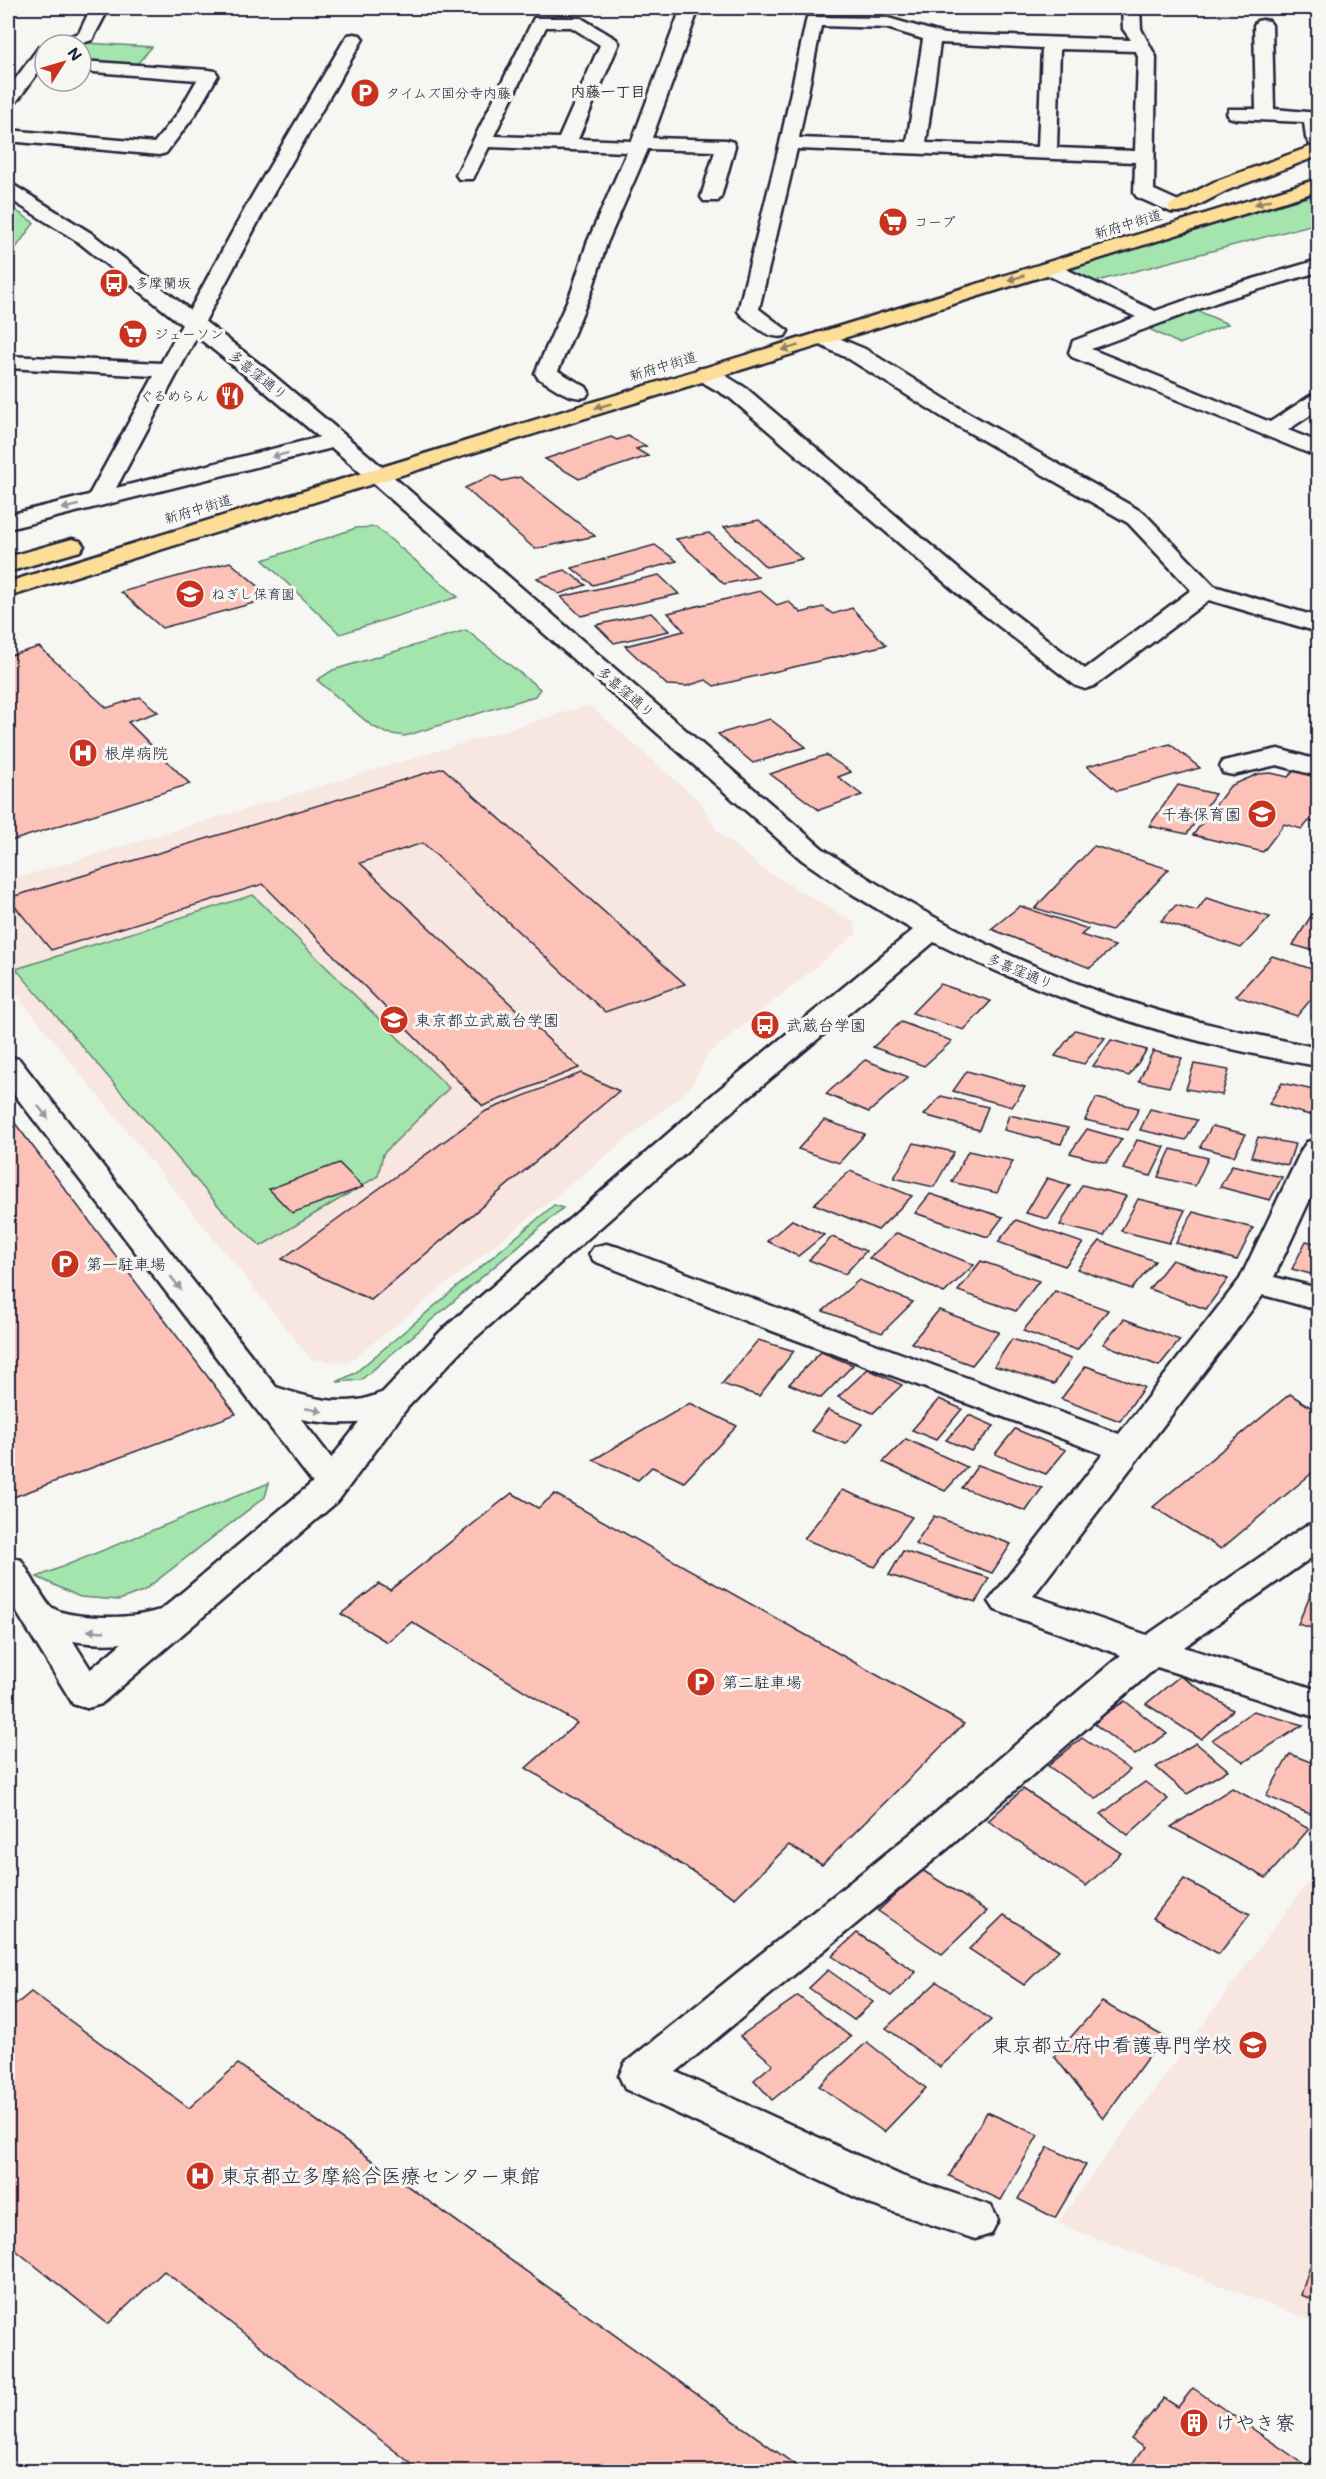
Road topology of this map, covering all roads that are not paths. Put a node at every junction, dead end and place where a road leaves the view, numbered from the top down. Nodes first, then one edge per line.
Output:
1 (100, 8) edge
2 (690, 8) edge
3 (1131, 8) edge
4 (578, 15) edge
5 (1263, 25) dead end
6 (88, 33) edge
7 (932, 36) junction
8 (354, 39) dead end
9 (1051, 43) junction
10 (1143, 46) junction
11 (93, 67) edge
12 (33, 70) edge
13 (8, 101) edge
14 (1236, 113) dead end
15 (1265, 114) junction
16 (8, 136) edge
17 (482, 141) junction
18 (1318, 142) edge
19 (789, 143) junction
20 (566, 144) junction
21 (640, 145) junction
22 (916, 147) junction
23 (1318, 150) edge
24 (1047, 151) junction
25 (1144, 157) junction
26 (1318, 167) edge
27 (466, 175) dead end
28 (1318, 185) edge
29 (8, 190) edge
30 (711, 197) dead end
31 (1178, 208) junction
32 (1318, 266) edge
33 (1048, 268) junction
34 (1152, 317) junction
35 (194, 324) junction
36 (777, 331) junction
37 (756, 337) dead end
38 (824, 338) junction
39 (701, 361) junction
40 (8, 362) edge
41 (167, 370) junction
42 (599, 385) dead end
43 (578, 392) junction
44 (555, 399) dead end
45 (1318, 401) edge
46 (1271, 431) junction
47 (336, 440) junction
48 (1318, 450) edge
49 (372, 463) junction
50 (98, 500) junction
51 (8, 522) edge
52 (144, 525) dead end
53 (98, 538) dead end
54 (8, 566) edge
55 (8, 579) edge
56 (8, 590) edge
57 (1205, 591) junction
58 (1318, 626) edge
59 (1233, 767) dead end
60 (1318, 768) edge
61 (930, 930) junction
62 (1318, 1057) edge
63 (8, 1066) edge
64 (1314, 1167) edge
65 (606, 1254) dead end
66 (1255, 1282) junction
67 (1318, 1299) edge
68 (264, 1395) junction
69 (395, 1400) junction
70 (1125, 1449) junction
71 (332, 1482) junction
72 (1318, 1535) edge
73 (8, 1569) edge
74 (37, 1616) junction
75 (174, 1620) junction
76 (1151, 1651) junction
77 (1318, 1704) edge
78 (975, 2220) dead end

1 - 6 street
2 - 21 street
3 - 10 street
4 - 17 street
4 - 20 street
5 - 15 street
7 - 9 street
7 - 19 street
7 - 22 street
8 - 35 street
9 - 10 street
9 - 24 street
10 - 25 street
11 - 16 street
12 - 13 street
14 - 15 street
15 - 18 street
17 - 20 street
17 - 27 street
19 - 22 street
19 - 36 street
20 - 21 street
21 - 30 street
21 - 43 street
22 - 24 street
23 - 31 main road
24 - 25 street
25 - 31 street
26 - 31 main road, 新府中街道
28 -> 33 main road, 新府中街道
29 - 35 street, 多喜窪通り
31 - 36 main road, 新府中街道
32 - 34 street
33 - 34 street
33 -> 38 main road, 新府中街道
34 - 46 street
35 - 41 street
35 - 47 street, 多喜窪通り
36 - 37 main road, 新府中街道
38 -> 39 main road, 新府中街道
38 - 57 street
39 -> 49 main road, 新府中街道
39 - 57 street
40 - 41 street
41 - 50 street
42 - 43 main road
43 - 44 main road
45 - 46 street
46 - 48 street
47 - 49 street, 多喜窪通り
47 -> 50 street
49 - 52 main road, 新府中街道
49 - 55 main road, 新府中街道
49 - 56 main road, 新府中街道
49 - 61 street, 多喜窪通り
50 -> 51 street
53 - 54 main road
57 - 58 street
59 - 60 street
61 - 62 street, 多喜窪通り
61 - 69 street
63 -> 68 street
64 - 66 street
65 - 70 street
66 - 67 street
66 - 70 street
68 -> 69 street
68 - 71 street
69 - 71 street
70 - 76 street
71 - 75 street
72 - 76 street
73 - 74 street
75 -> 74 street
74 - 75 street
76 - 77 street
76 - 78 street

